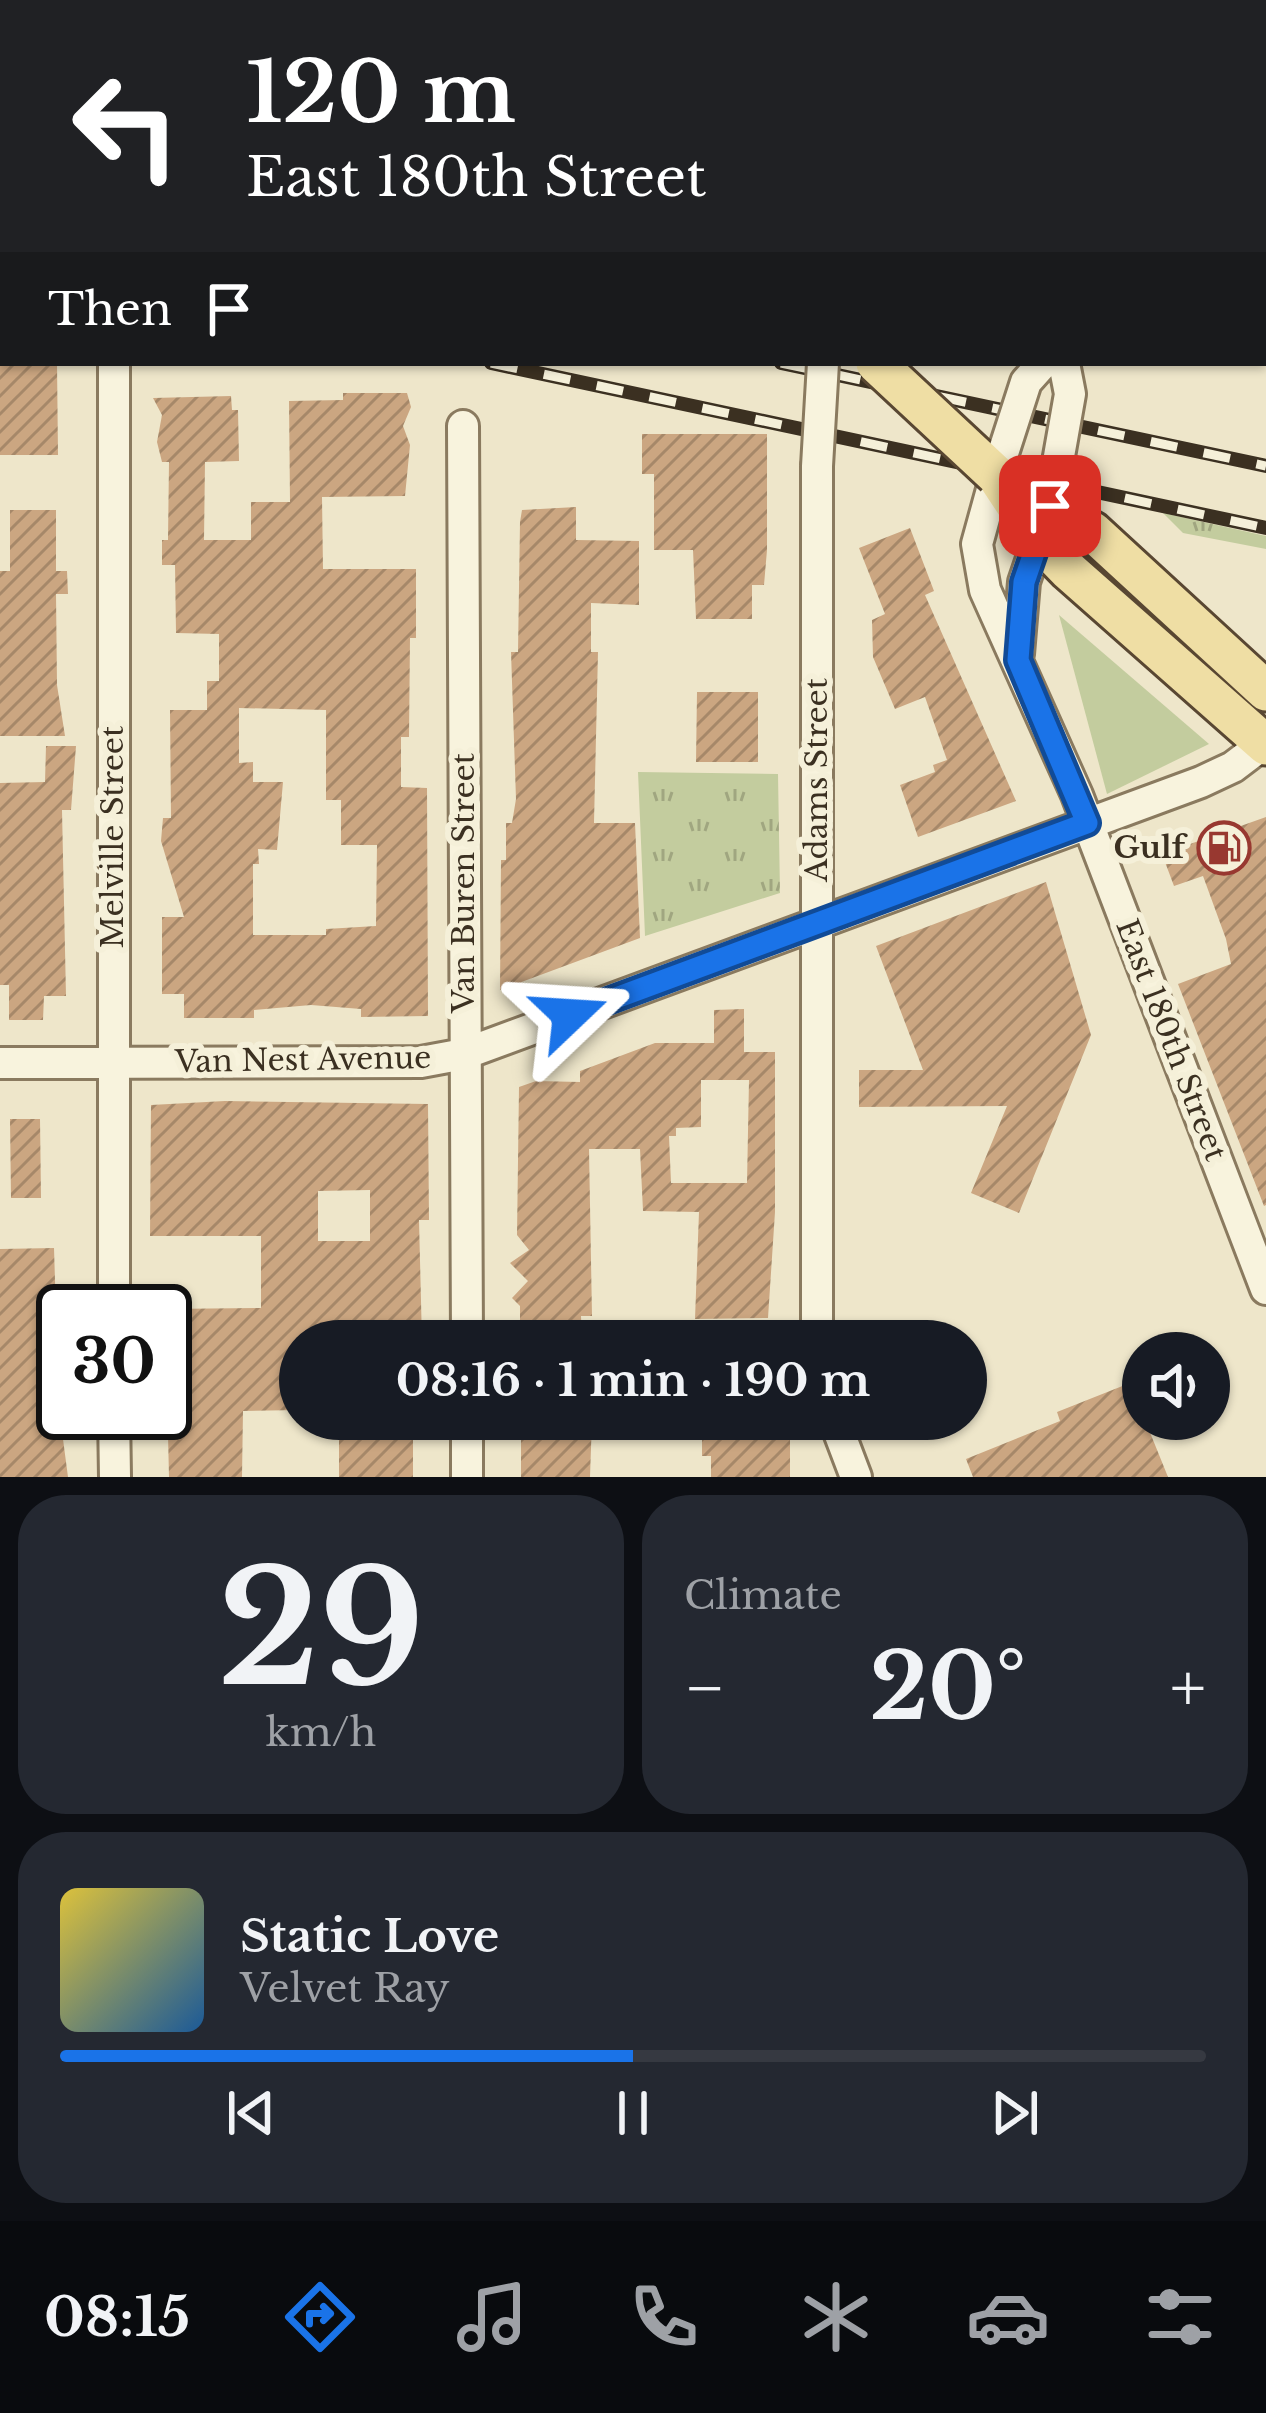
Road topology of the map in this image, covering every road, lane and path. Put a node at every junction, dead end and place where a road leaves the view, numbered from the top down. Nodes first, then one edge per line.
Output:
1 (114, 366) edge
2 (824, 366) edge
3 (879, 366) edge
4 (1040, 366) edge
5 (1065, 366) edge
6 (463, 425) dead end
7 (1021, 500) junction
8 (1018, 660) junction
9 (1266, 691) edge
10 (1266, 744) edge
11 (1087, 823) junction
12 (816, 924) junction
13 (464, 1054) junction
14 (0, 1063) edge
15 (113, 1063) junction
16 (114, 1284) edge
17 (1266, 1288) edge
18 (467, 1320) edge
19 (818, 1320) edge
20 (114, 1440) edge
21 (467, 1440) edge
22 (842, 1440) edge
23 (115, 1477) edge
24 (467, 1477) edge
25 (856, 1477) edge

1 - 15 street, Melville Street
2 - 12 street, Adams Street, bridge
3 - 7 main road, bridge
4 - 7 street, East 180th Street, bridge
5 - 7 street, East 180th Street, bridge
6 - 13 street, Van Buren Street
7 - 8 street, East 180th Street
7 - 8 street, East 180th Street
7 - 9 main road
7 - 10 main road
8 - 11 street, East 180th Street
10 - 11 street, Van Nest Avenue
11 - 12 street, Van Nest Avenue
11 - 17 street, East 180th Street
12 - 13 street, Van Nest Avenue
12 - 19 street, Adams Street
13 - 15 street, Van Nest Avenue
13 - 18 street, Van Buren Street
14 - 15 street, Van Nest Avenue
15 - 16 street, Melville Street
20 - 23 street
21 - 24 street
22 - 25 street

